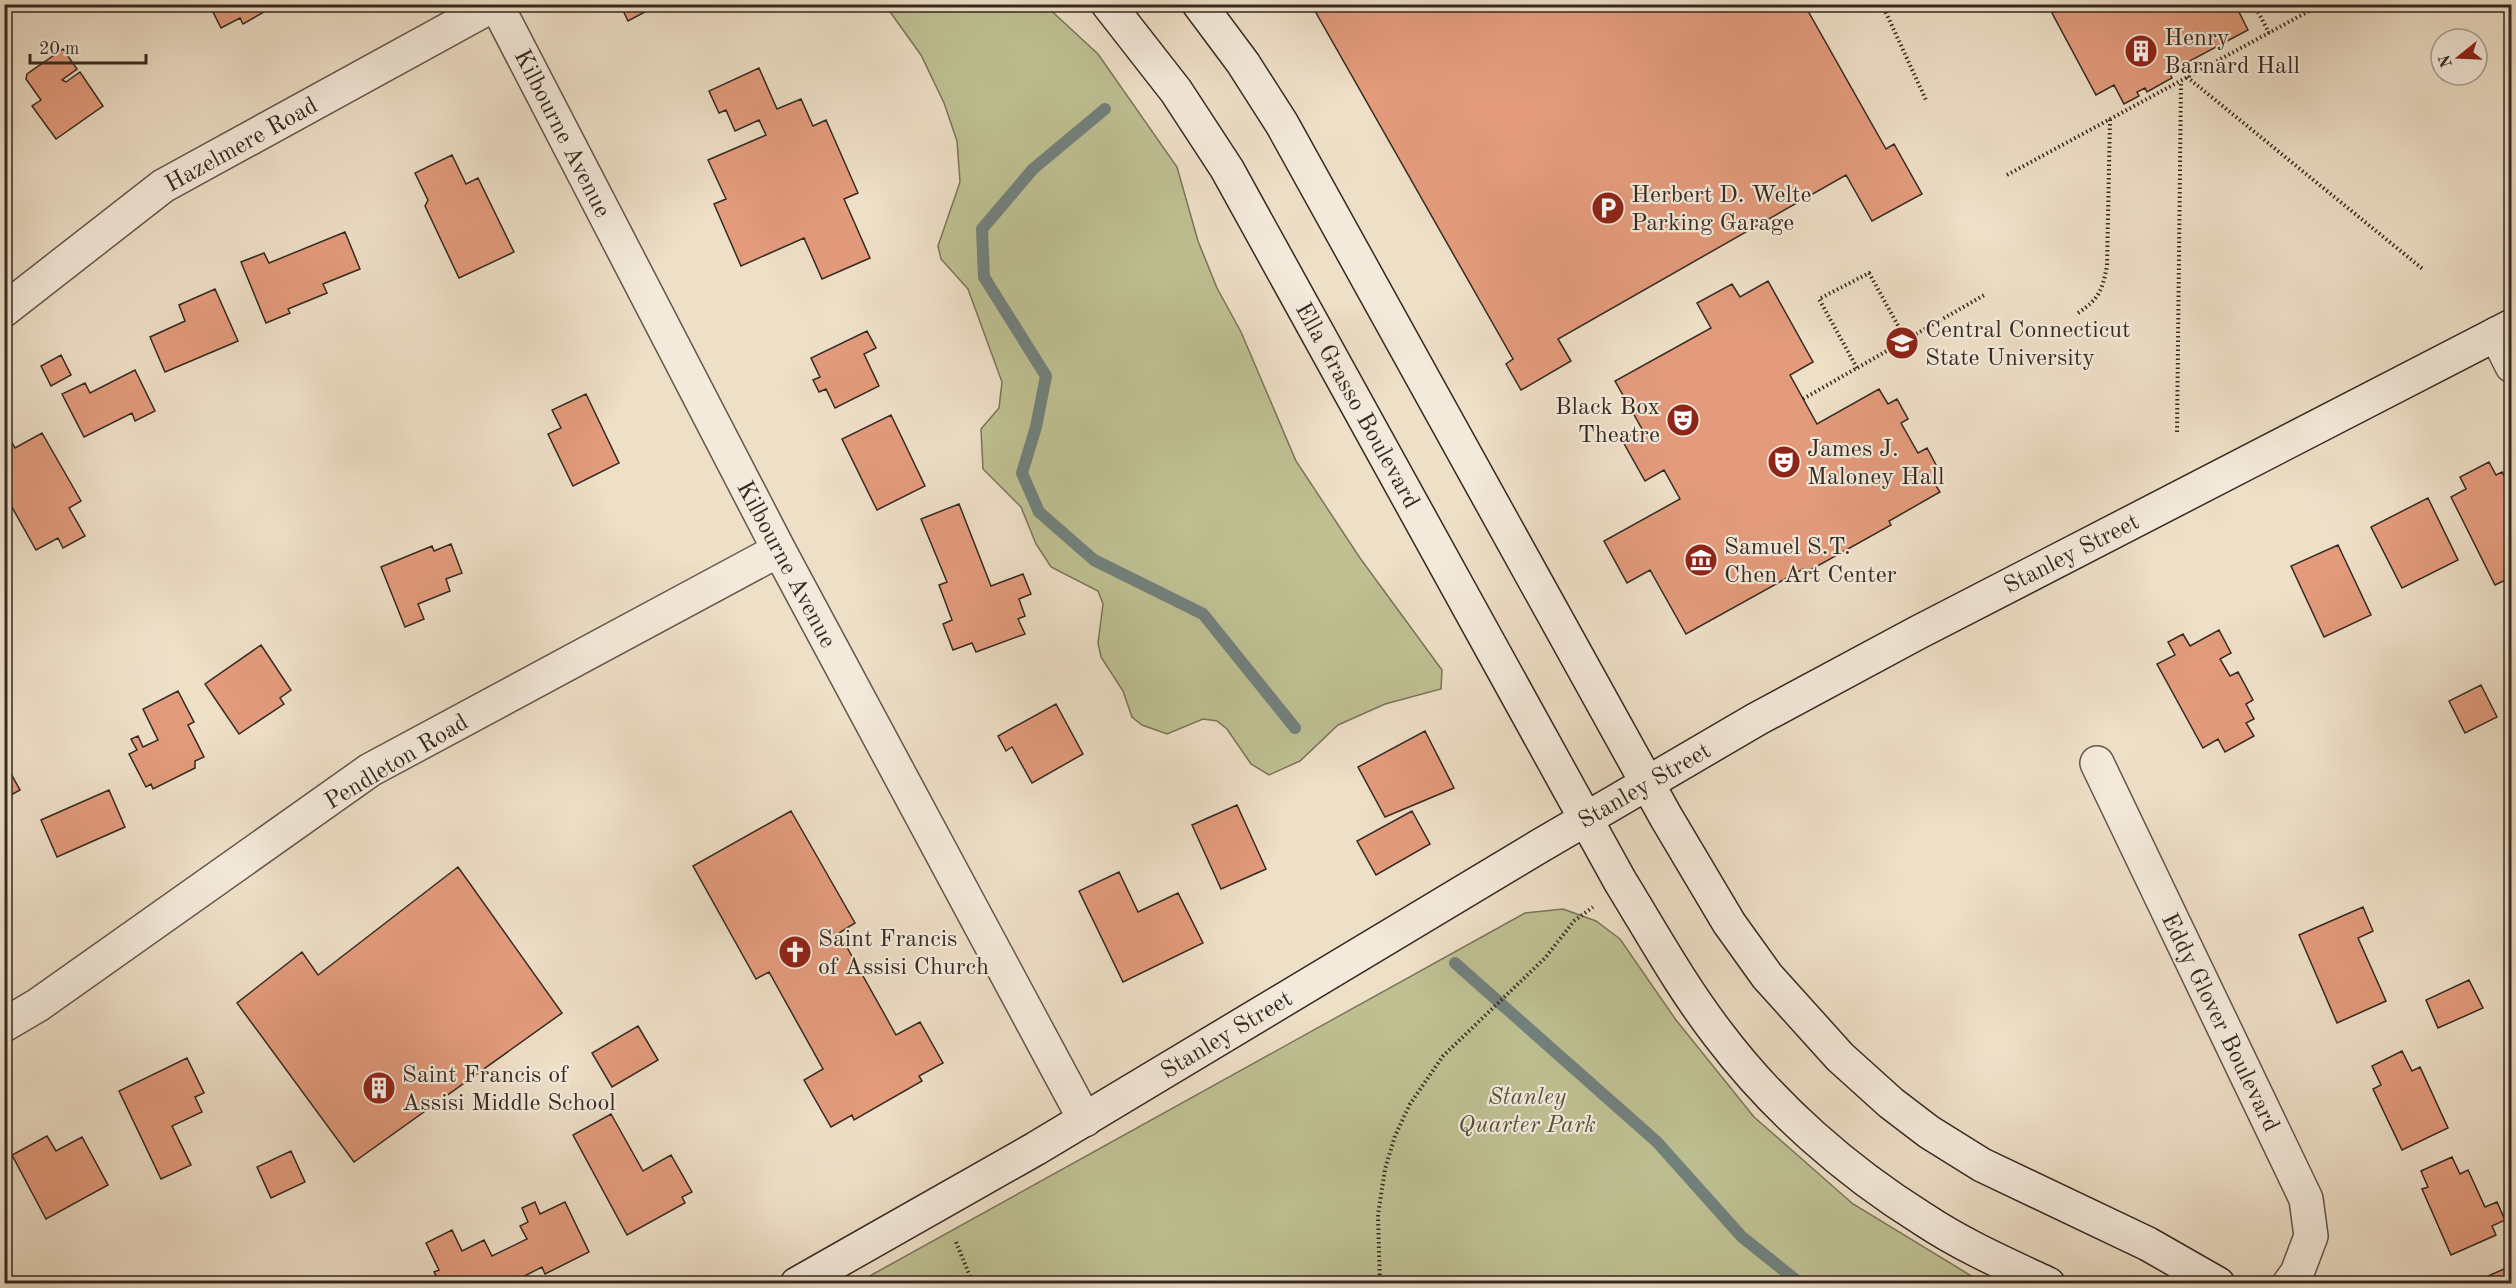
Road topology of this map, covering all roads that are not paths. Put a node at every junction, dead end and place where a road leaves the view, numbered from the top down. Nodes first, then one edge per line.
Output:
1 (496, 4) edge
2 (1108, 4) edge
3 (1199, 4) edge
4 (4, 309) edge
5 (2504, 330) edge
6 (2511, 366) edge
7 (778, 550) junction
8 (2097, 764) dead end
9 (1647, 783) junction
10 (1586, 819) junction
11 (4, 1025) edge
12 (1085, 1120) junction
13 (797, 1284) edge
14 (2048, 1284) edge
15 (2218, 1284) edge
16 (2289, 1284) edge

1 - 4 street, Hazelmere Road
1 - 7 street, Kilbourne Avenue
2 - 10 street, Ella Grasso Boulevard
3 - 9 street
5 - 6 street
5 - 9 street, Stanley Street
7 - 11 street, Pendleton Road
7 - 12 street, Kilbourne Avenue
8 - 16 street, Eddy Glover Boulevard
9 - 10 street, Stanley Street
9 - 15 street
10 - 12 street, Stanley Street
10 - 14 street
12 - 13 street, Stanley Street

